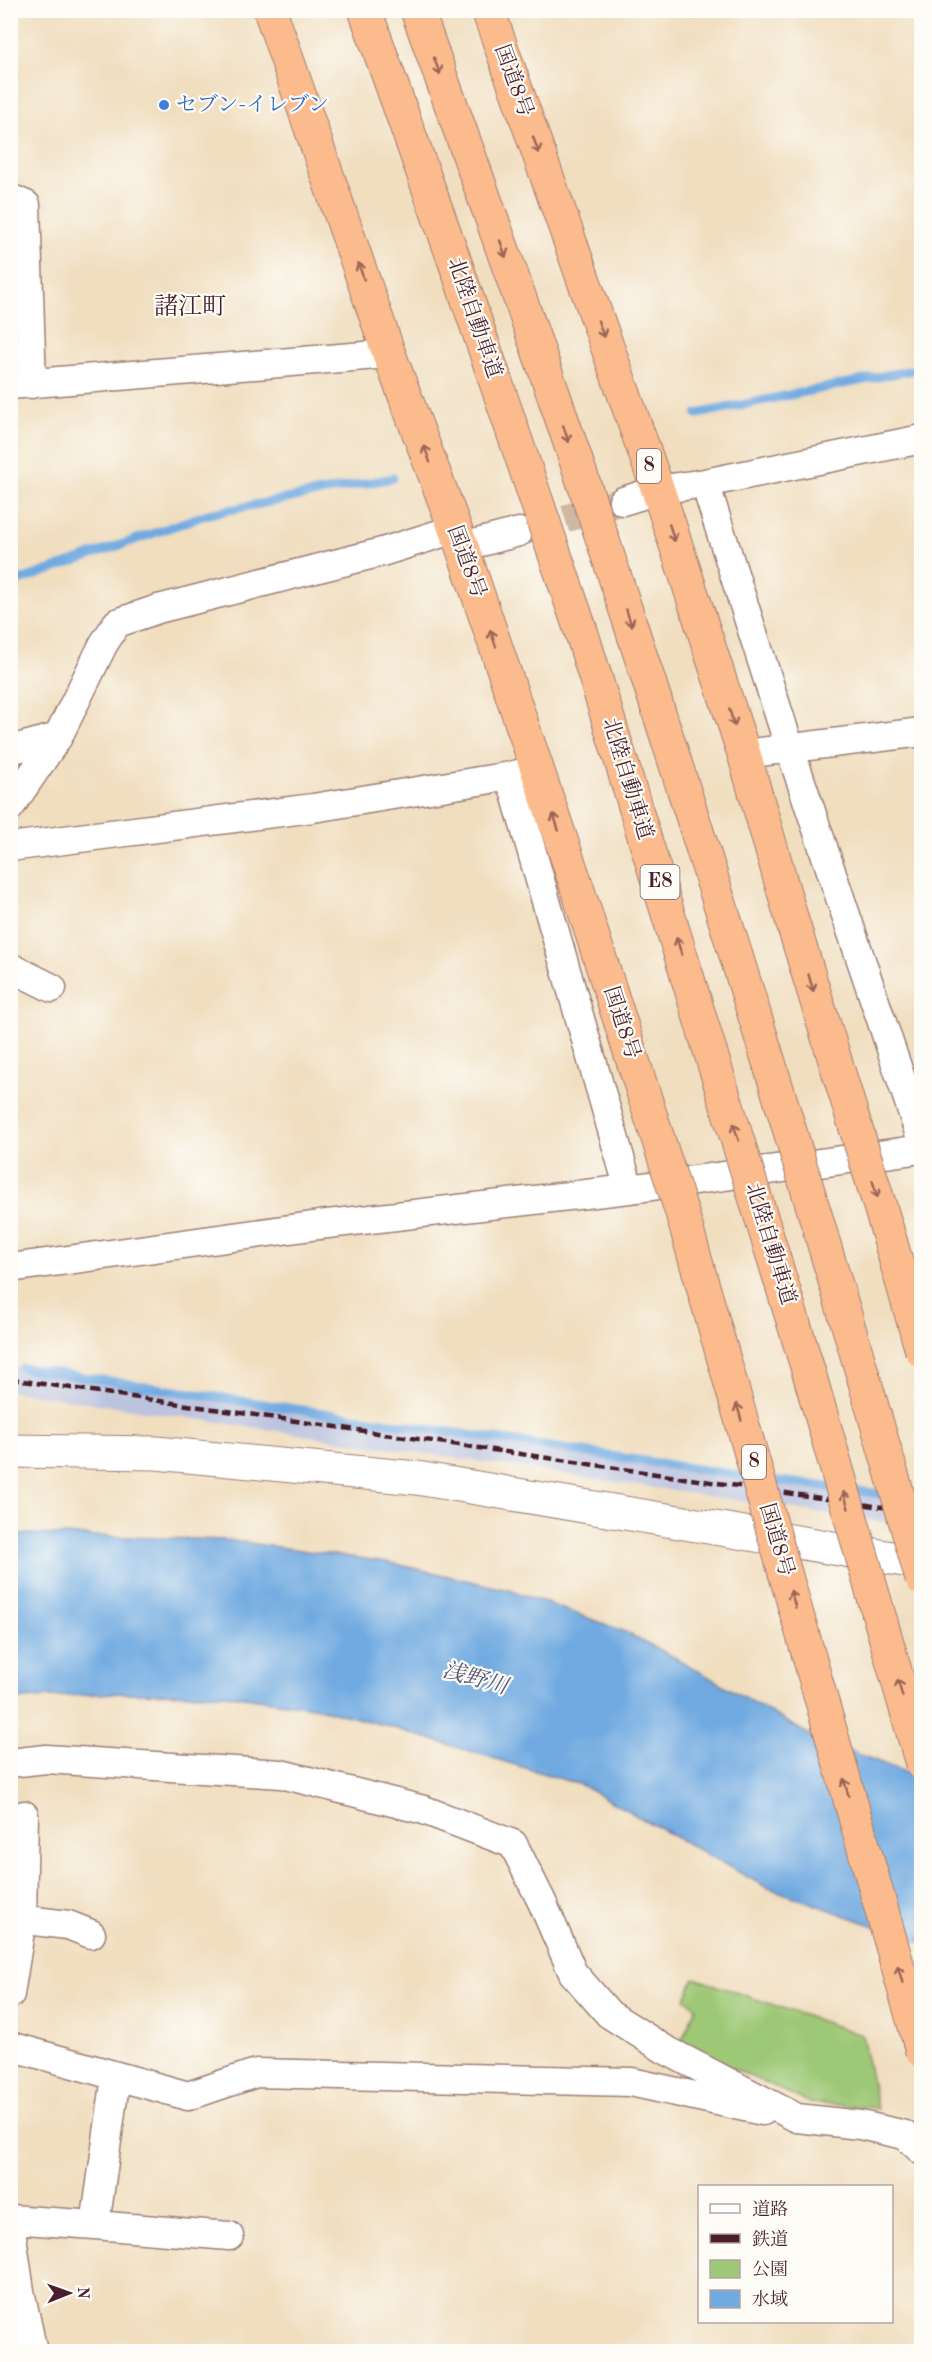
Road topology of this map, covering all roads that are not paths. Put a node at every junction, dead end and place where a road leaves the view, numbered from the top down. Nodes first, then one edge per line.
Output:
1 (270, 10) edge
2 (365, 10) edge
3 (417, 10) edge
4 (488, 10) edge
5 (10, 198) edge
6 (389, 354) junction
7 (21, 385) edge
8 (921, 439) edge
9 (705, 483) junction
10 (658, 490) junction
11 (623, 501) tunnel mouth
12 (519, 532) tunnel mouth
13 (458, 538) junction
14 (921, 732) edge
15 (58, 737) junction
16 (790, 749) junction
17 (10, 750) edge
18 (744, 754) junction
19 (524, 772) junction
20 (10, 807) edge
21 (10, 848) edge
22 (10, 967) edge
23 (52, 988) dead end
24 (921, 1141) edge
25 (921, 1149) edge
26 (629, 1189) junction
27 (10, 1268) edge
28 (921, 1351) edge
29 (10, 1451) edge
30 (921, 1563) edge
31 (921, 1579) edge
32 (10, 1763) edge
33 (921, 1764) edge
34 (24, 1815) dead end
35 (16, 1919) edge
36 (91, 1934) dead end
37 (10, 1994) edge
38 (10, 2046) edge
39 (921, 2050) edge
40 (116, 2077) junction
41 (797, 2118) junction
42 (921, 2151) edge
43 (10, 2220) edge
44 (96, 2225) junction
45 (229, 2236) dead end
46 (14, 2272) edge
47 (33, 2352) edge

6 -> 1 highway, 国道8号 / 8
33 -> 2 highway, 北陸自動車道 / E8, bridge
3 -> 31 highway, E8, bridge
4 -> 10 highway, 国道8号 / 8
5 - 7 street
6 - 7 street
13 -> 6 highway, 国道8号 / 8
8 - 9 street
9 - 10 street
9 - 16 street
10 - 11 street
10 -> 18 highway, 国道8号 / 8
12 - 13 street
13 - 15 street
19 -> 13 highway, 国道8号 / 8
14 - 16 street
15 - 17 street
15 - 20 street
16 - 18 street
16 - 24 street
18 -> 28 highway, 国道8号 / 8, bridge
19 - 21 street
19 - 26 street
39 -> 19 highway, 国道8号 / 8, bridge
22 - 23 street
25 - 26 street
26 - 27 street
29 - 30 street
32 - 41 street
34 - 35 street
35 - 36 street
35 - 37 street
38 - 40 street
40 - 41 street
40 - 44 street
41 - 42 street
43 - 44 street
43 - 46 street
44 - 45 street
46 - 47 street

